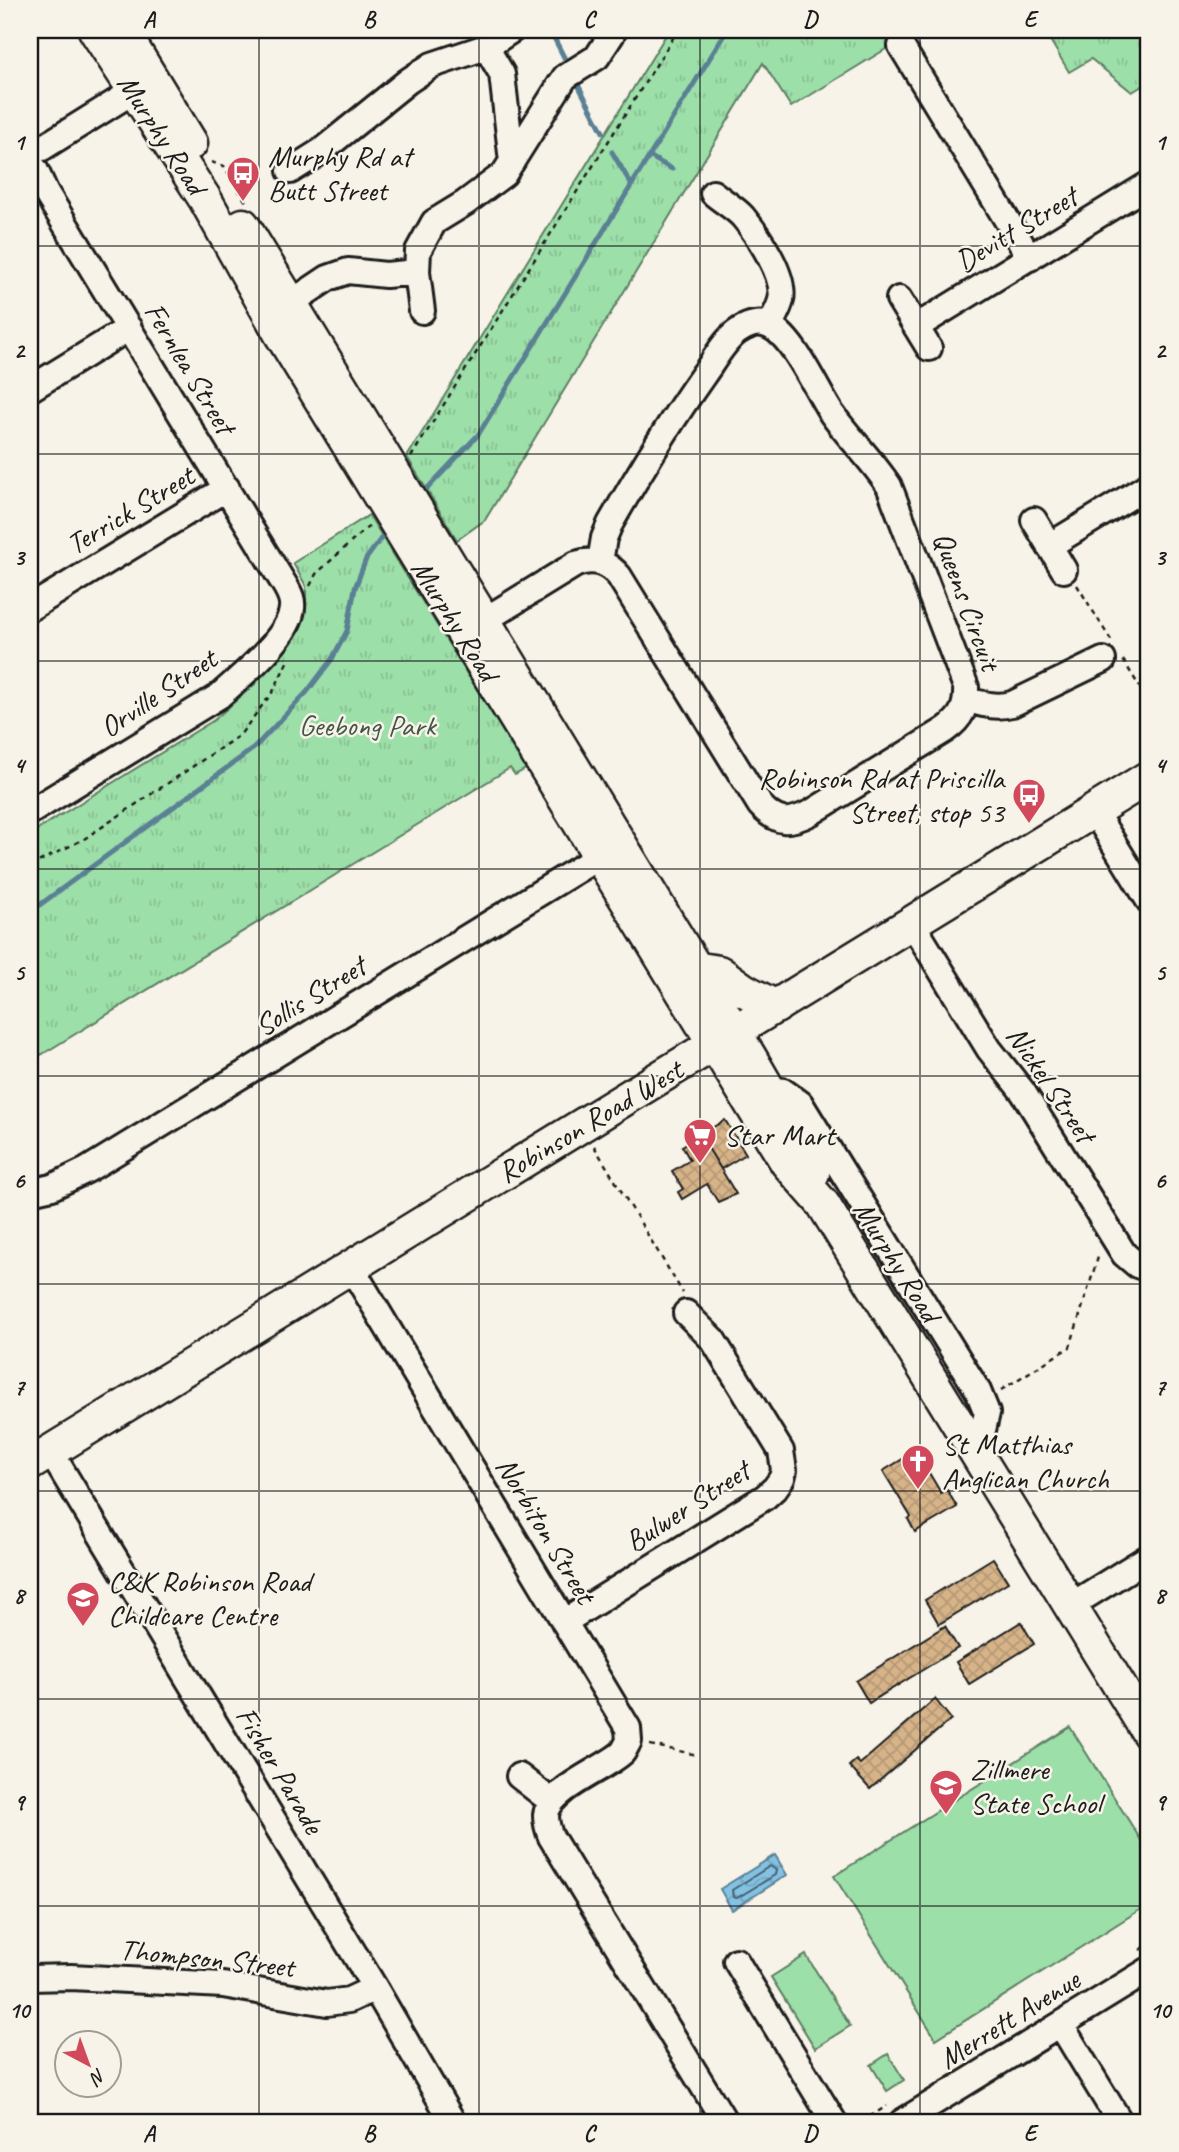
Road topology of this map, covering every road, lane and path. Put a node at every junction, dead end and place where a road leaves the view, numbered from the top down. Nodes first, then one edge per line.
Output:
1 (95, 30) edge
2 (122, 30) edge
3 (512, 30) edge
4 (678, 30) edge
5 (612, 34) dead end
6 (901, 46) dead end
7 (486, 47) junction
8 (143, 85) junction
9 (34, 157) edge
10 (512, 162) junction
11 (290, 171) dead end
12 (1149, 184) edge
13 (713, 193) dead end
14 (1030, 257) junction
15 (417, 272) junction
16 (899, 299) dead end
17 (292, 302) junction
18 (422, 311) dead end
19 (770, 326) junction
20 (916, 327) junction
21 (129, 328) junction
22 (929, 348) dead end
23 (30, 389) edge
24 (400, 481) junction
25 (1149, 485) edge
26 (227, 488) junction
27 (1034, 520) dead end
28 (1049, 546) junction
29 (600, 562) junction
30 (1064, 570) joint
31 (292, 599) joint
32 (30, 608) edge
33 (474, 627) junction
34 (1112, 654) junction
35 (967, 700) junction
36 (1149, 702) edge
37 (1149, 777) edge
38 (1094, 811) junction
39 (30, 813) edge
40 (609, 850) junction
41 (1149, 901) edge
42 (912, 923) junction
43 (694, 968) junction
44 (776, 1007) junction
45 (725, 1038) junction
46 (769, 1088) junction
47 (582, 1126) junction
48 (30, 1192) edge
49 (823, 1204) junction
50 (1110, 1232) junction
51 (351, 1267) junction
52 (1149, 1269) edge
53 (687, 1313) joint
54 (984, 1401) junction
55 (977, 1455) junction
56 (40, 1457) edge
57 (1149, 1557) edge
58 (1070, 1606) junction
59 (564, 1622) junction
60 (1149, 1734) edge
61 (629, 1741) junction
62 (698, 1755) dead end
63 (519, 1776) dead end
64 (552, 1802) junction
65 (736, 1961) dead end
66 (1149, 1970) edge
67 (30, 1978) edge
68 (375, 1988) junction
69 (1061, 2025) junction
70 (453, 2122) edge
71 (724, 2122) edge
72 (834, 2122) edge
73 (902, 2122) edge
74 (1120, 2122) edge

1 - 8 main road, Murphy Road
2 - 8 main road, Murphy Road
3 - 7 street
4 - 24 path
5 - 10 street
6 - 14 street
7 - 10 street
7 - 11 street
8 - 9 street
8 - 17 main road, Murphy Road
8 - 33 main road, Murphy Road
9 - 21 street, Fernlea Street
10 - 15 street
12 - 14 street, Devitt Street
13 - 19 street
14 - 20 street, Devitt Street
15 - 17 street
15 - 18 street
16 - 20 street
17 - 24 main road, Murphy Road
19 - 29 street
19 - 35 street, Queens Circuit
20 - 22 street
21 - 23 street
21 - 26 street, Fernlea Street
24 - 33 main road, Murphy Road
25 - 28 street
26 - 31 street, Fernlea Street
26 - 32 street, Terrick Street
27 - 28 street
28 - 30 street
29 - 33 street
29 - 35 street, Queens Circuit
30 - 34 path
31 - 39 street, Orville Street
33 - 40 main road, Murphy Road
34 - 35 street
34 - 36 path
37 - 38 main road, Robinson Road West
38 - 41 street
38 - 42 main road, Robinson Road West
40 - 43 main road, Murphy Road
40 - 45 main road, Murphy Road
40 - 48 street, Sollis Street
42 - 44 main road, Robinson Road West
42 - 50 street, Nickel Street
43 - 44 main road
43 - 45 main road, Murphy Road
44 - 45 main road, Robinson Road West
45 - 46 main road, Murphy Road
45 - 47 main road, Robinson Road West
45 - 49 main road, Murphy Road
46 - 49 main road, Murphy Road
46 - 54 street, Murphy Road
47 - 51 main road, Robinson Road West
47 - 53 path
49 - 55 main road, Murphy Road
50 - 52 street, Nickel Street
50 - 54 path
51 - 56 main road, Robinson Road West
51 - 59 street, Norbiton Street
53 - 59 street, Bulwer Street
54 - 55 street
55 - 58 main road, Murphy Road
56 - 68 street, Fisher Parade
57 - 58 street
58 - 60 main road, Murphy Road
59 - 61 street, Norbiton Street
61 - 62 path
61 - 64 street
63 - 64 street
64 - 71 street
65 - 72 street
66 - 69 street, Merrett Avenue
67 - 68 street, Thompson Street
68 - 70 street, Fisher Parade
69 - 73 street, Merrett Avenue
69 - 74 street

